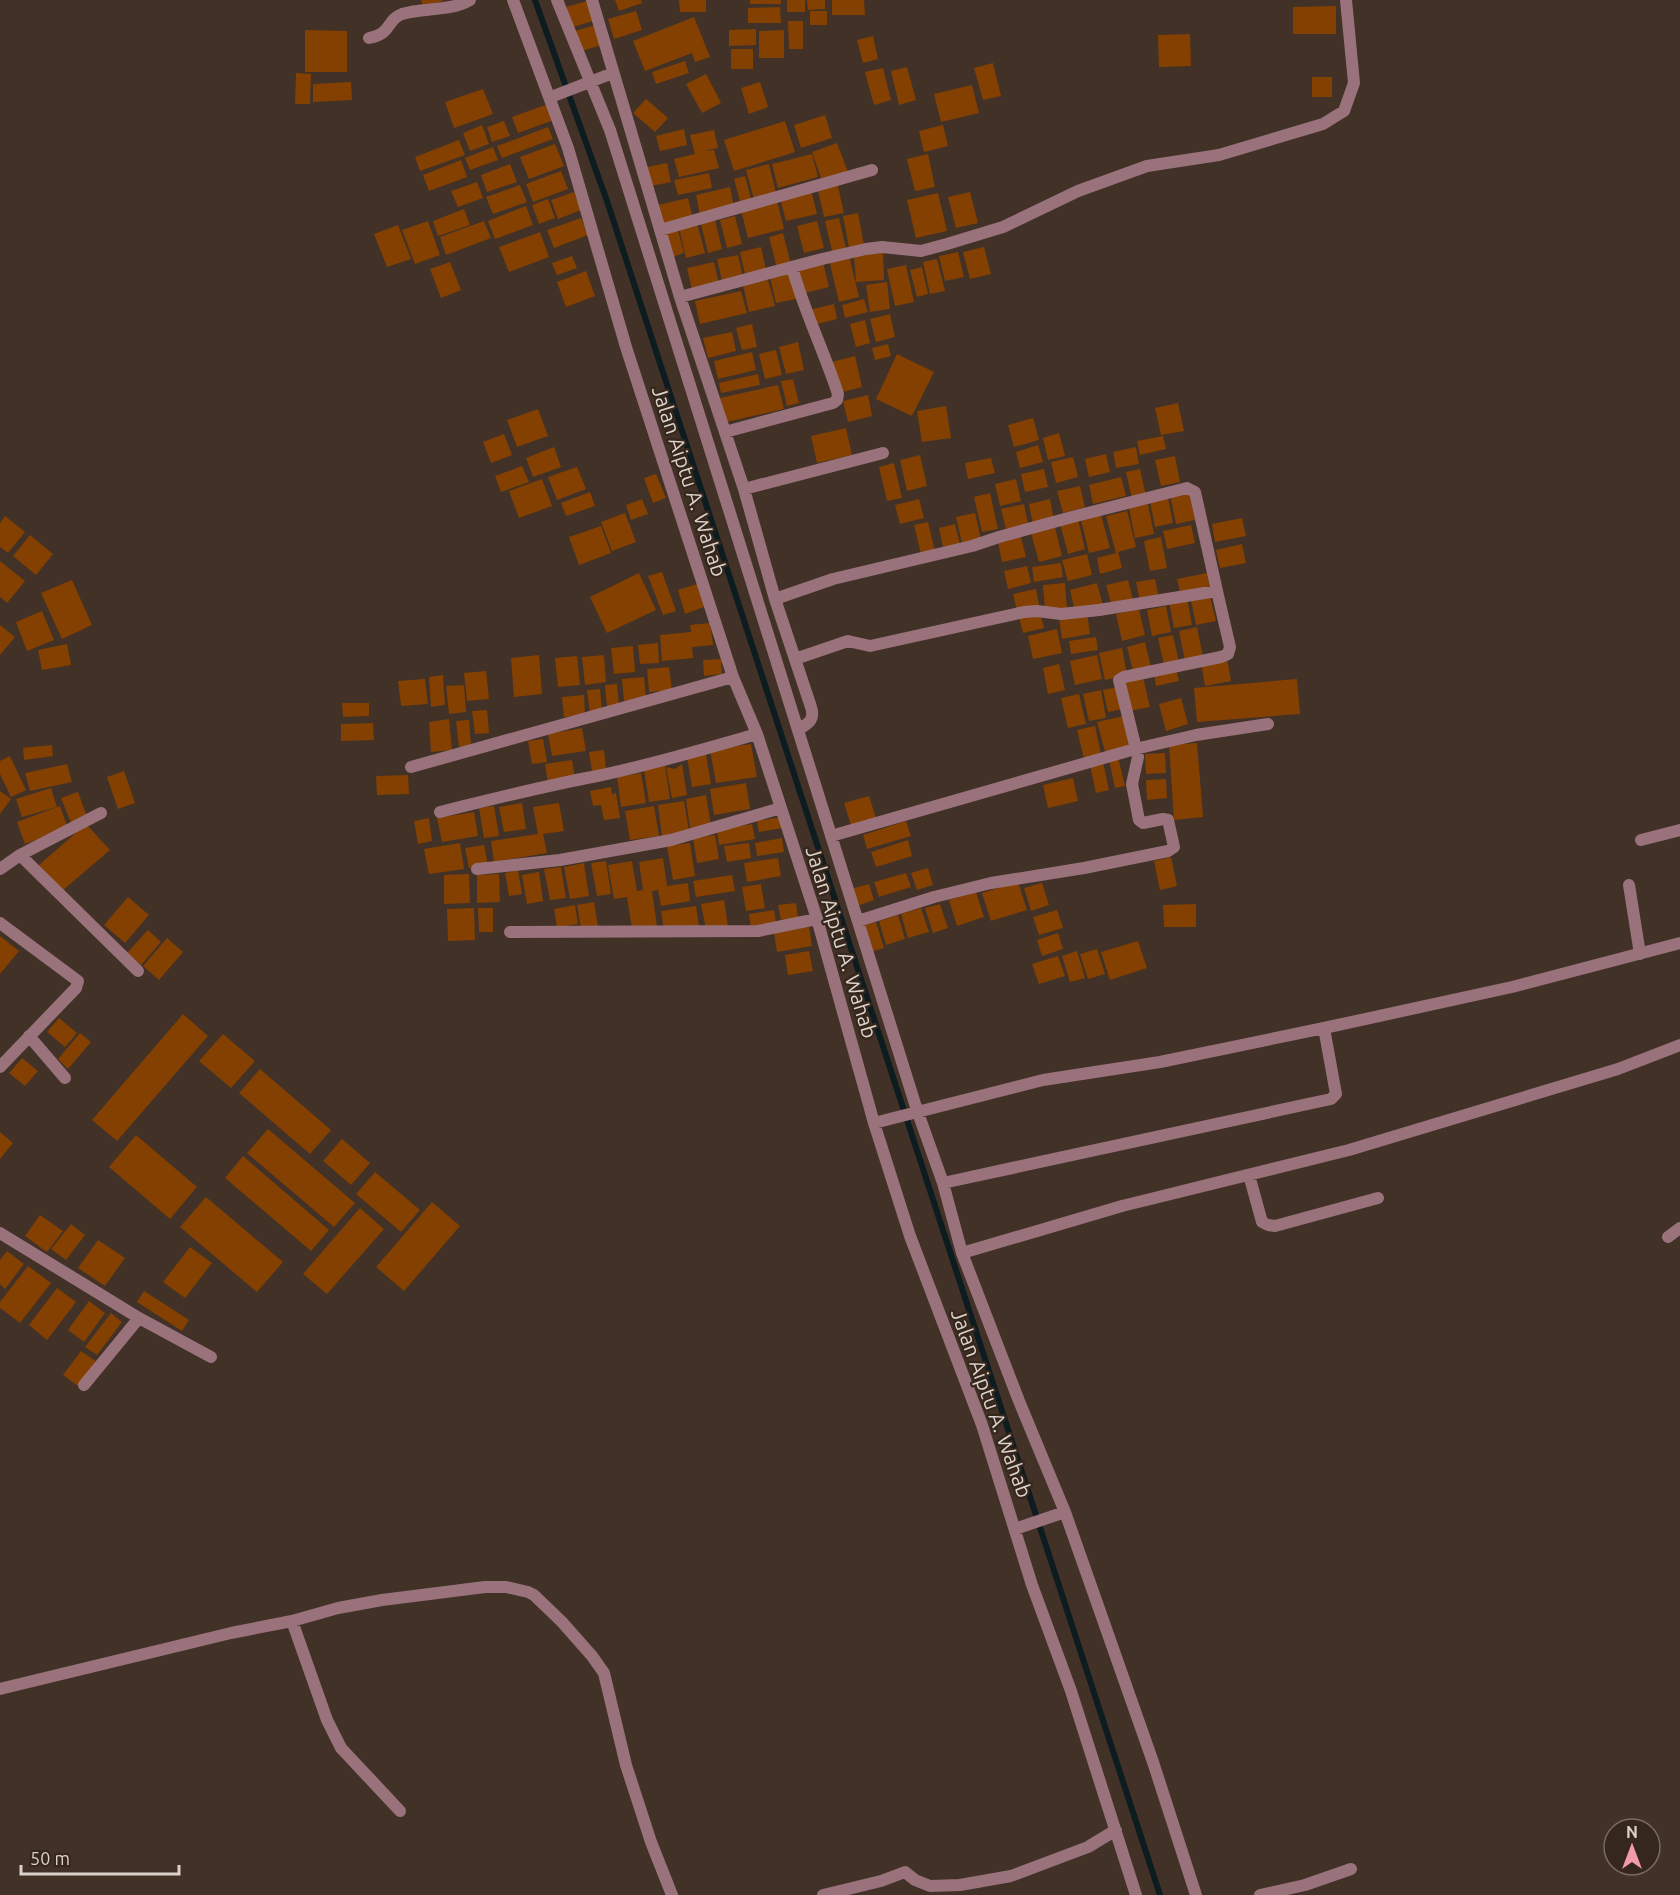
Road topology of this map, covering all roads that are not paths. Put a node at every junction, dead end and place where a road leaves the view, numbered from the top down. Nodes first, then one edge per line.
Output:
1 (470, 0) edge
2 (513, 0) edge
3 (557, 0) edge
4 (592, 0) edge
5 (1346, 0) edge
6 (369, 38) dead end
7 (613, 73) junction
8 (587, 82) junction
9 (554, 96) junction
10 (872, 170) dead end
11 (660, 230) junction
12 (792, 267) junction
13 (680, 297) junction
14 (725, 432) junction
15 (883, 453) dead end
16 (744, 489) junction
17 (1217, 591) junction
18 (775, 599) junction
19 (795, 659) junction
20 (733, 677) junction
21 (1268, 724) dead end
22 (798, 730) junction
23 (757, 734) junction
24 (1135, 749) junction
25 (411, 767) dead end
26 (781, 808) junction
27 (441, 812) dead end
28 (101, 813) dead end
29 (1680, 830) edge
30 (831, 836) junction
31 (1641, 840) dead end
32 (20, 855) junction
33 (0, 869) edge
34 (477, 869) dead end
35 (1629, 885) dead end
36 (817, 919) junction
37 (858, 921) junction
38 (0, 924) edge
39 (510, 932) dead end
40 (1680, 943) edge
41 (1640, 954) junction
42 (138, 971) dead end
43 (1324, 1028) junction
44 (29, 1036) junction
45 (1680, 1045) edge
46 (0, 1067) edge
47 (65, 1078) dead end
48 (913, 1112) junction
49 (877, 1122) junction
50 (1249, 1175) junction
51 (943, 1183) junction
52 (1378, 1198) dead end
53 (1680, 1228) edge
54 (0, 1233) edge
55 (1668, 1237) dead end
56 (962, 1253) junction
57 (139, 1318) junction
58 (211, 1357) dead end
59 (84, 1385) dead end
60 (1060, 1514) junction
61 (1018, 1527) junction
62 (292, 1621) junction
63 (0, 1689) edge
64 (400, 1811) dead end
65 (1117, 1834) junction
66 (1351, 1869) dead end
67 (672, 1895) edge
68 (823, 1895) edge
69 (1136, 1895) edge
70 (1196, 1895) edge
71 (1260, 1895) edge

1 - 6 street
2 - 9 street, Jalan Aiptu A. Wahab
3 - 8 street
4 - 7 street
5 - 12 street
7 - 8 street
7 - 11 street
8 - 9 street
8 - 22 street
9 - 20 street, Jalan Aiptu A. Wahab
10 - 11 street
11 - 13 street
12 - 13 street
12 - 14 street
13 - 14 street
14 - 16 street
15 - 16 street
16 - 18 street
17 - 18 street
17 - 19 street
17 - 24 street
18 - 19 street
19 - 22 street
20 - 23 street, Jalan Aiptu A. Wahab
20 - 25 street
21 - 24 street
22 - 30 street
23 - 26 street, Jalan Aiptu A. Wahab
23 - 27 street
24 - 30 street
24 - 37 street
26 - 34 street
26 - 36 street, Jalan Aiptu A. Wahab
28 - 32 street
29 - 31 street
30 - 37 street
32 - 33 street
32 - 42 street
35 - 41 street
36 - 39 street
36 - 49 street, Jalan Aiptu A. Wahab
37 - 48 street
38 - 44 street
40 - 41 street
41 - 43 street
43 - 48 street
43 - 51 street
44 - 46 street
44 - 47 street
45 - 50 street
48 - 49 street
48 - 51 street
49 - 61 street, Jalan Aiptu A. Wahab
50 - 52 street
50 - 56 street
51 - 56 street
53 - 55 street
54 - 57 street
56 - 60 street
57 - 58 street
57 - 59 street
60 - 61 street
60 - 70 street
61 - 65 street, Jalan Aiptu A. Wahab
62 - 63 street
62 - 64 street
62 - 67 street
65 - 68 street
65 - 69 street, Jalan Aiptu A. Wahab
66 - 71 street

